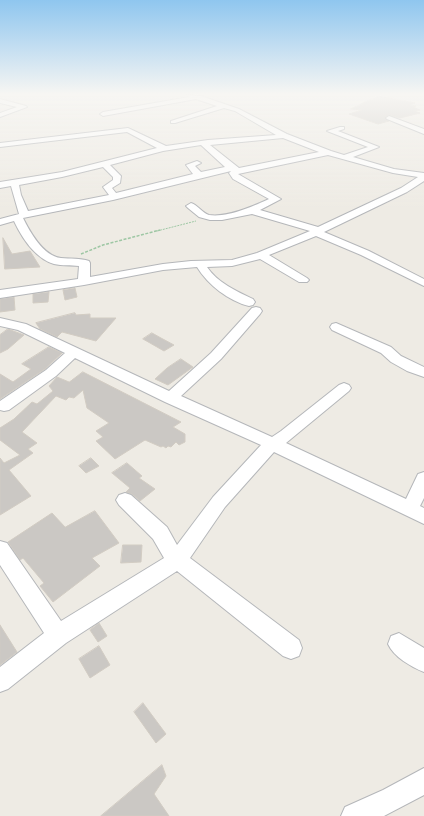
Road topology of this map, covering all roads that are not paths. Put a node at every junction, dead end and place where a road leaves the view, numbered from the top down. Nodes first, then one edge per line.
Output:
1 (99, 133) edge
2 (134, 133) edge
3 (279, 133) edge
4 (336, 133) edge
5 (284, 136) junction
6 (203, 143) junction
7 (0, 145) edge
8 (165, 149) junction
9 (328, 154) junction
10 (343, 158) junction
11 (104, 163) junction
12 (197, 163) dead end
13 (235, 170) junction
14 (199, 175) junction
15 (424, 176) edge
16 (15, 183) junction
17 (0, 184) edge
18 (114, 196) junction
19 (191, 206) dead end
20 (252, 211) junction
21 (20, 216) junction
22 (0, 222) edge
23 (318, 231) junction
24 (261, 255) junction
25 (200, 264) junction
26 (303, 280) dead end
27 (84, 282) junction
28 (424, 283) edge
29 (0, 294) edge
30 (0, 322) edge
31 (336, 327) dead end
32 (74, 352) junction
33 (424, 372) edge
34 (344, 388) dead end
35 (170, 398) junction
36 (4, 406) dead end
37 (272, 444) junction
38 (424, 479) edge
39 (125, 500) dead end
40 (417, 513) edge
41 (0, 549) edge
42 (176, 562) junction
43 (58, 635) junction
44 (399, 644) dead end
45 (291, 648) dead end
46 (424, 661) edge
47 (0, 681) edge
48 (424, 781) edge
49 (354, 816) edge

1 - 7 street
2 - 8 street
3 - 5 street
4 - 10 street
5 - 6 street
5 - 9 street
6 - 8 street
6 - 13 street
8 - 11 street
9 - 10 street
9 - 13 street
10 - 15 street
11 - 16 street
11 - 18 street
12 - 14 street
13 - 14 street
13 - 20 street
14 - 18 street
15 - 23 street
16 - 17 street
16 - 21 street
18 - 21 street
19 - 20 street
20 - 23 street
21 - 22 street
21 - 27 street
23 - 24 street
23 - 28 street
24 - 25 street
24 - 26 street
25 - 27 street
25 - 35 street
27 - 29 street
30 - 32 street
31 - 33 street
32 - 35 street
32 - 36 street
34 - 37 street
35 - 37 street
37 - 40 street
37 - 42 street
38 - 40 street
39 - 42 street
41 - 43 street
42 - 43 street
42 - 45 street
43 - 47 street
44 - 46 street
48 - 49 street

